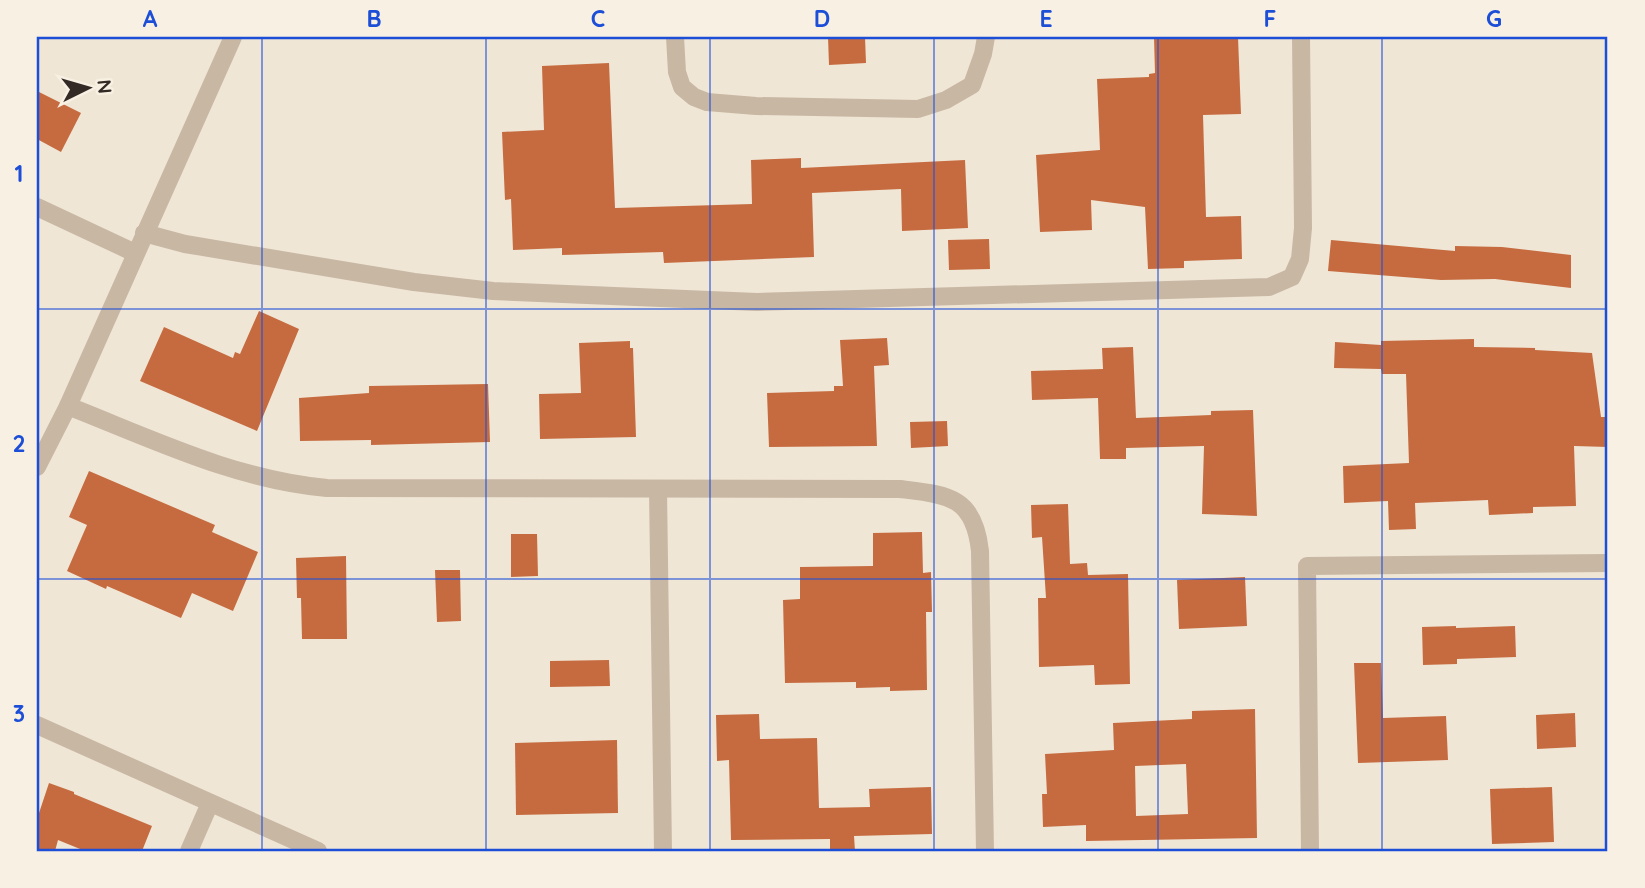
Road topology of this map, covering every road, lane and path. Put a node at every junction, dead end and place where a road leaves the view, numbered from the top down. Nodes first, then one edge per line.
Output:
1 (233, 37) edge
2 (675, 37) edge
3 (986, 37) edge
4 (1301, 37) edge
5 (37, 208) edge
6 (144, 233) junction
7 (135, 253) junction
8 (68, 406) junction
9 (37, 467) edge
10 (658, 489) junction
11 (1608, 563) edge
12 (37, 725) edge
13 (210, 803) junction
14 (189, 851) edge
15 (318, 851) edge
16 (663, 851) edge
17 (985, 851) edge
18 (1310, 851) edge

1 - 6 street
2 - 3 street
4 - 6 street
5 - 7 street
6 - 7 street
7 - 8 street
8 - 9 street
8 - 10 street
10 - 16 street
10 - 17 street
11 - 18 street
12 - 13 street
13 - 14 street
13 - 15 street

